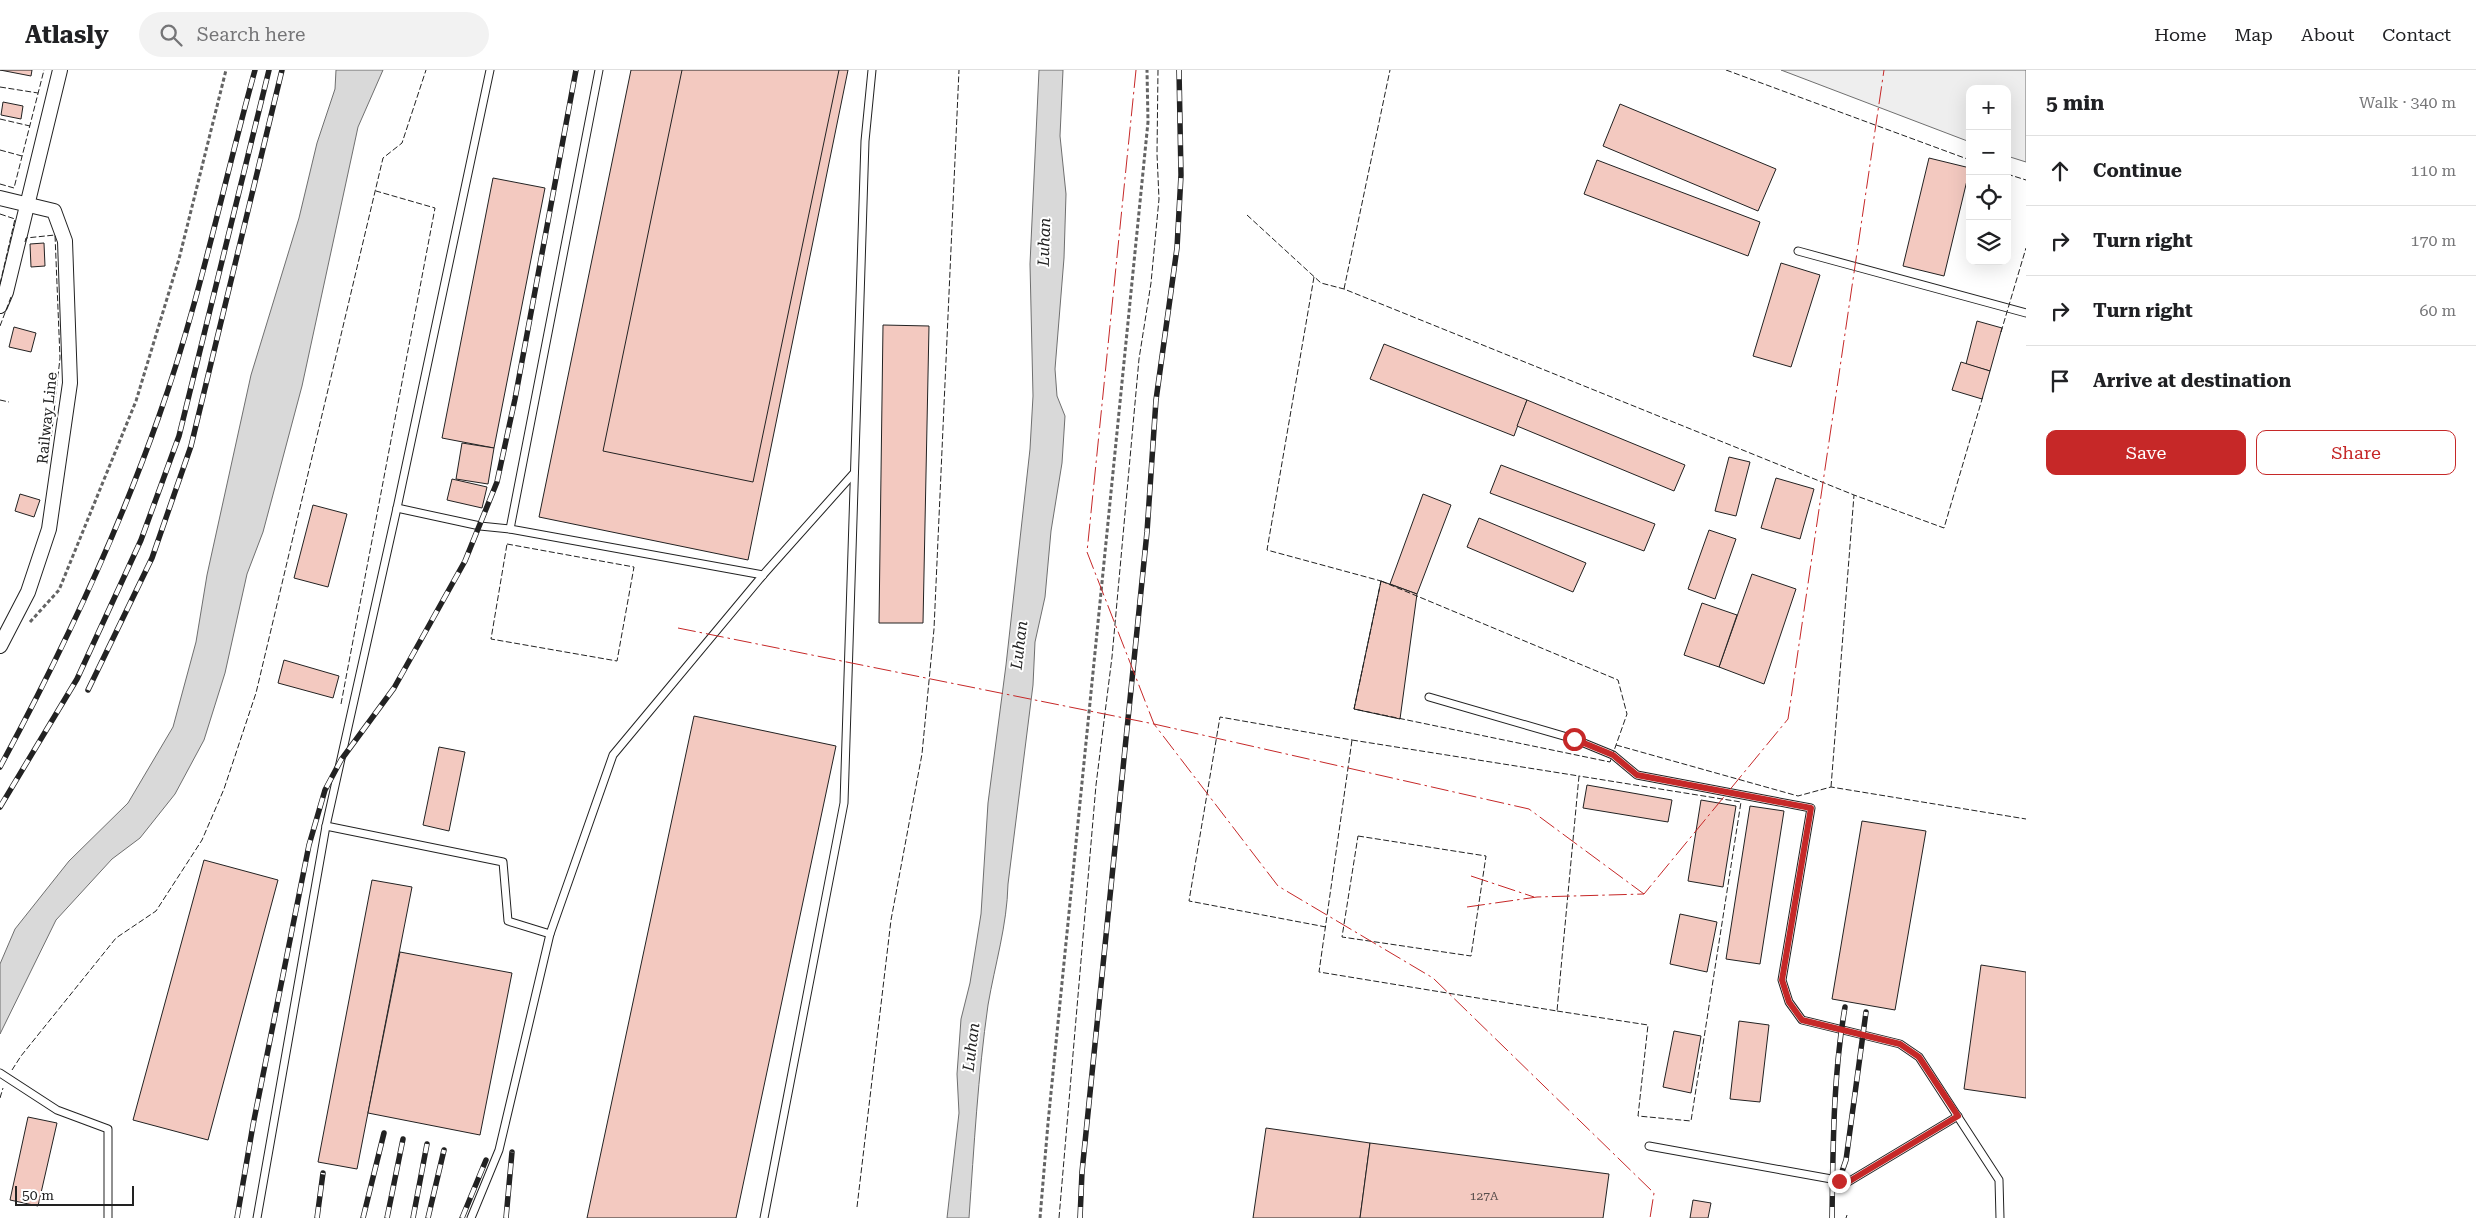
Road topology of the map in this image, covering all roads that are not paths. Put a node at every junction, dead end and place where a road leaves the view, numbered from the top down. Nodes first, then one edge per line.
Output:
1 (60, 70) edge
2 (490, 70) edge
3 (599, 70) edge
4 (872, 70) edge
5 (0, 198) edge
6 (28, 203) junction
7 (1798, 251) dead end
8 (0, 306) edge
9 (2026, 313) edge
10 (854, 473) junction
11 (397, 508) junction
12 (510, 529) junction
13 (764, 575) junction
14 (0, 646) edge
15 (1429, 697) dead end
16 (326, 826) junction
17 (550, 934) junction
18 (0, 1073) edge
19 (1958, 1116) junction
20 (1649, 1146) dead end
21 (108, 1218) edge
22 (257, 1218) edge
23 (471, 1218) edge
24 (764, 1218) edge
25 (2000, 1218) edge

1 - 6 street
2 - 11 lane
3 - 12 lane
4 - 10 lane
5 - 6 street
6 - 8 street
6 - 14 street, Railway Line
7 - 9 lane
10 - 13 lane
10 - 24 lane
11 - 12 lane
11 - 16 lane
12 - 13 lane
13 - 17 lane
15 - 19 lane
16 - 17 lane
16 - 22 lane
17 - 23 lane
18 - 21 lane
19 - 20 lane
19 - 25 lane

